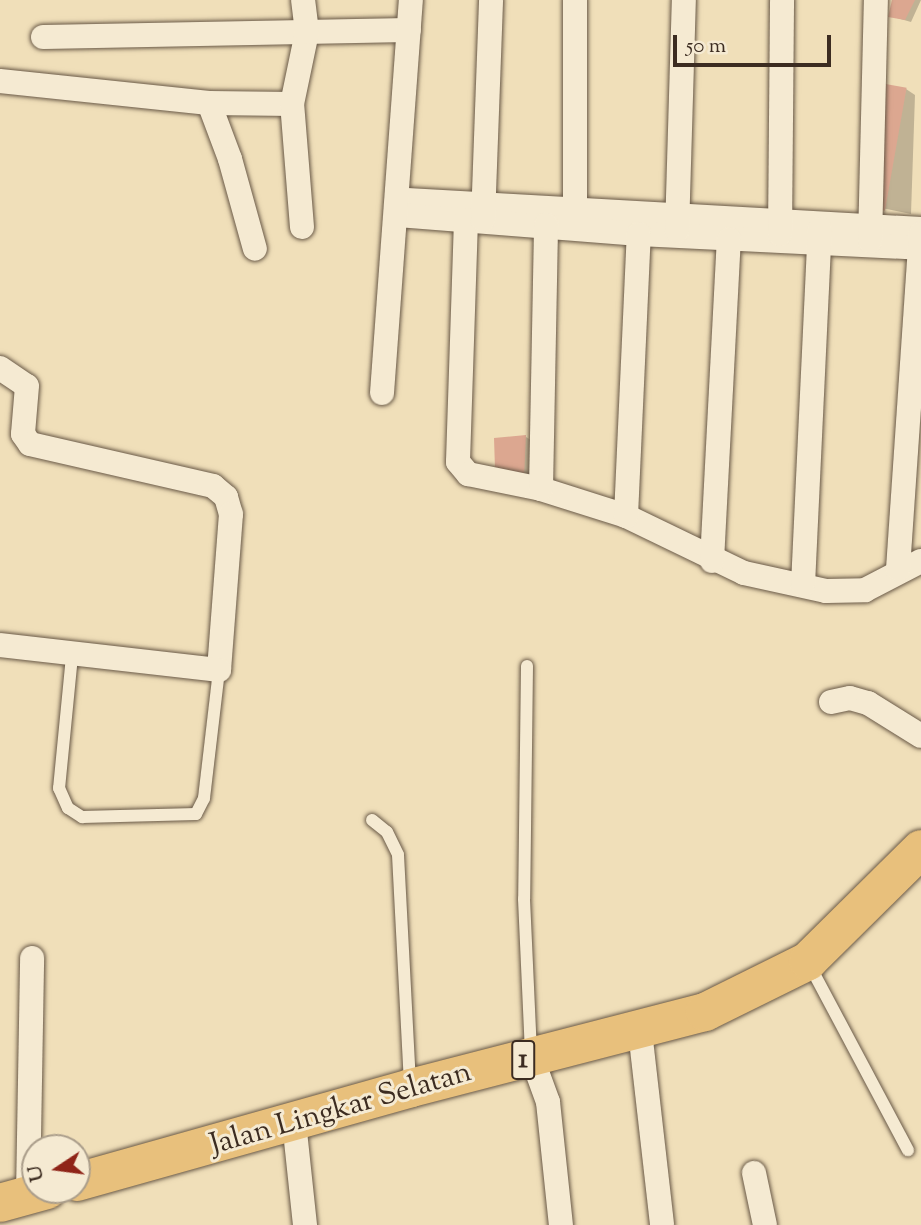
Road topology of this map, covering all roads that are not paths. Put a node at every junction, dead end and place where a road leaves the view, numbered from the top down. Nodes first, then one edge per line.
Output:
1 (303, 0) edge
2 (411, 0) edge
3 (491, 0) edge
4 (575, 0) edge
5 (684, 0) edge
6 (782, 0) edge
7 (876, 0) edge
8 (410, 30) junction
9 (307, 32) junction
10 (43, 37) dead end
11 (0, 81) edge
12 (209, 103) junction
13 (292, 104) junction
14 (398, 207) junction
15 (478, 215) junction
16 (575, 219) junction
17 (546, 225) junction
18 (678, 226) junction
19 (302, 227) dead end
20 (780, 229) junction
21 (819, 233) junction
22 (639, 234) junction
23 (870, 236) junction
24 (729, 239) junction
25 (921, 240) edge
26 (254, 249) dead end
27 (0, 368) edge
28 (382, 393) dead end
29 (541, 489) junction
30 (626, 516) junction
31 (712, 561) junction
32 (910, 565) edge
33 (803, 585) junction
34 (0, 645) edge
35 (72, 656) junction
36 (527, 666) dead end
37 (219, 670) junction
38 (831, 702) dead end
39 (921, 736) edge
40 (372, 820) dead end
41 (921, 849) edge
42 (32, 958) dead end
43 (807, 961) junction
44 (640, 1031) junction
45 (532, 1058) junction
46 (411, 1088) junction
47 (294, 1122) junction
48 (27, 1134) edge
49 (908, 1150) dead end
50 (754, 1173) dead end
51 (91, 1178) edge
52 (305, 1225) edge
53 (561, 1225) edge
54 (663, 1225) edge
55 (765, 1225) edge

1 - 9 street
2 - 8 street
3 - 15 street
4 - 16 street
5 - 18 street
6 - 20 street
7 - 23 street
8 - 9 street
8 - 14 street
9 - 10 street
9 - 13 street
11 - 12 street
12 - 13 street
12 - 26 street
13 - 19 street
14 - 15 street
14 - 28 street
15 - 16 street
15 - 17 street
15 - 29 street
16 - 17 street
16 - 18 street
16 - 22 street
17 - 29 street
18 - 20 street
18 - 22 street
18 - 24 street
20 - 21 street
20 - 24 street
21 - 23 street
21 - 33 street
22 - 30 street
23 - 25 street
24 - 31 street
25 - 32 street
27 - 37 street
29 - 30 street
30 - 31 street
31 - 33 street
32 - 33 street
34 - 35 street
35 - 37 street
35 - 37 lane
36 - 45 lane
38 - 39 street
40 - 46 lane
41 - 43 highway, Jalan Lingkar Selatan / 1
42 - 48 street
43 - 44 highway, Jalan Lingkar Selatan / 1
43 - 49 lane
44 - 45 highway, Jalan Lingkar Selatan / 1
44 - 54 street
45 - 46 highway, Jalan Lingkar Selatan / 1
45 - 53 street
46 - 47 highway, Jalan Lingkar Selatan / 1
47 - 51 highway, Jalan Lingkar Selatan / 1
47 - 52 street
50 - 55 street

